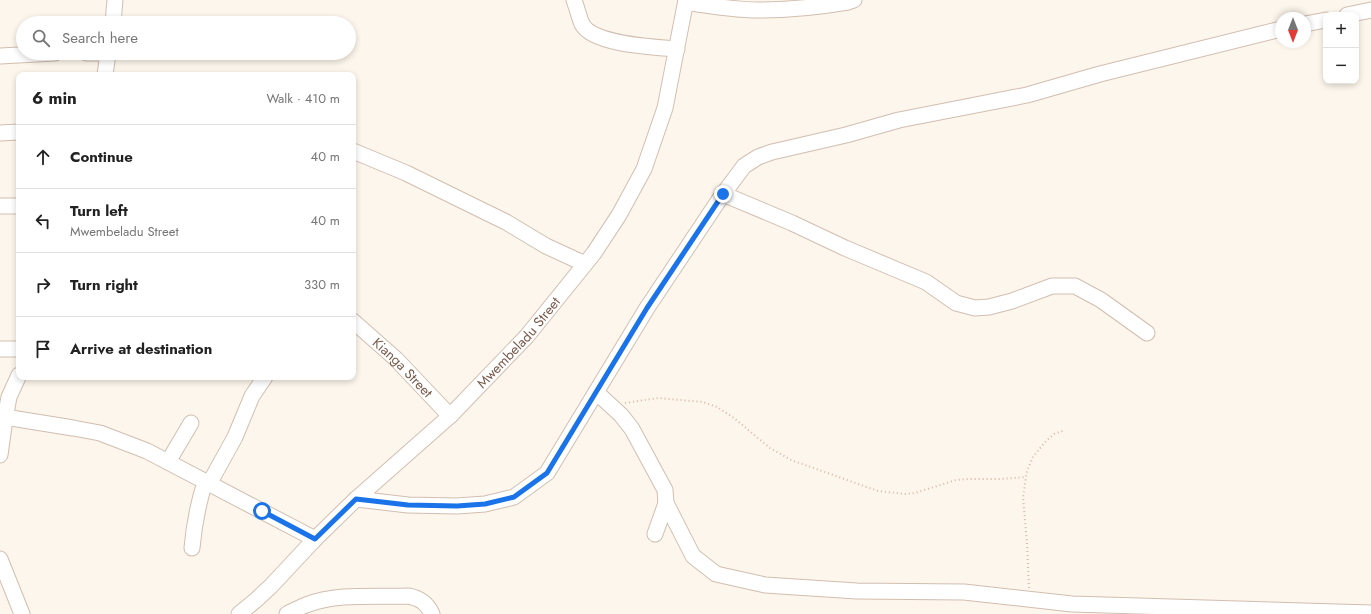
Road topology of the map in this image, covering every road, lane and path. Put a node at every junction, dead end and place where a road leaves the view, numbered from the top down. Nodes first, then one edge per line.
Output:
1 (115, 0) edge
2 (574, 0) edge
3 (854, 0) edge
4 (686, 1) edge
5 (1371, 10) edge
6 (1359, 12) edge
7 (114, 16) edge
8 (1323, 21) edge
9 (1311, 23) edge
10 (1275, 30) edge
11 (677, 49) junction
12 (16, 55) edge
13 (0, 56) edge
14 (107, 60) edge
15 (105, 72) edge
16 (16, 132) edge
17 (0, 133) edge
18 (356, 152) edge
19 (723, 194) junction
20 (0, 206) edge
21 (16, 206) edge
22 (585, 264) junction
23 (356, 324) edge
24 (1147, 333) dead end
25 (0, 349) edge
26 (16, 349) edge
27 (16, 379) edge
28 (263, 380) edge
29 (6, 391) edge
30 (596, 392) junction
31 (612, 407) junction
32 (450, 416) junction
33 (5, 417) junction
34 (191, 423) dead end
35 (1065, 430) dead end
36 (0, 451) edge
37 (0, 455) edge
38 (168, 462) junction
39 (1025, 477) junction
40 (207, 483) junction
41 (356, 499) junction
42 (666, 503) junction
43 (655, 534) dead end
44 (315, 539) junction
45 (192, 548) dead end
46 (0, 559) edge
47 (1029, 599) junction
48 (1371, 613) edge
49 (22, 614) edge
50 (241, 614) edge
51 (287, 614) edge
52 (432, 614) edge

1 - 7 street
2 - 11 street
3 - 4 street
4 - 11 street, Mwembeladu Street
5 - 6 street
8 - 9 street
10 - 19 street
11 - 22 street, Mwembeladu Street
12 - 13 street
14 - 15 street
16 - 17 street
18 - 22 street
19 - 24 street
19 - 30 street
20 - 21 street
22 - 32 street, Mwembeladu Street
23 - 32 street, Kianga Street
25 - 26 street
27 - 29 street
28 - 40 street
29 - 33 street
30 - 31 street
30 - 41 street
31 - 39 path
31 - 42 street
32 - 41 street, Mwembeladu Street
33 - 36 street
33 - 38 street
34 - 38 street
35 - 39 path
36 - 37 street
38 - 40 street
39 - 47 path
40 - 44 street
40 - 45 street
41 - 44 street, Mwembeladu Street
42 - 43 street
42 - 47 street
44 - 50 street, Mwembeladu Street
46 - 49 street
47 - 48 street
51 - 52 street

